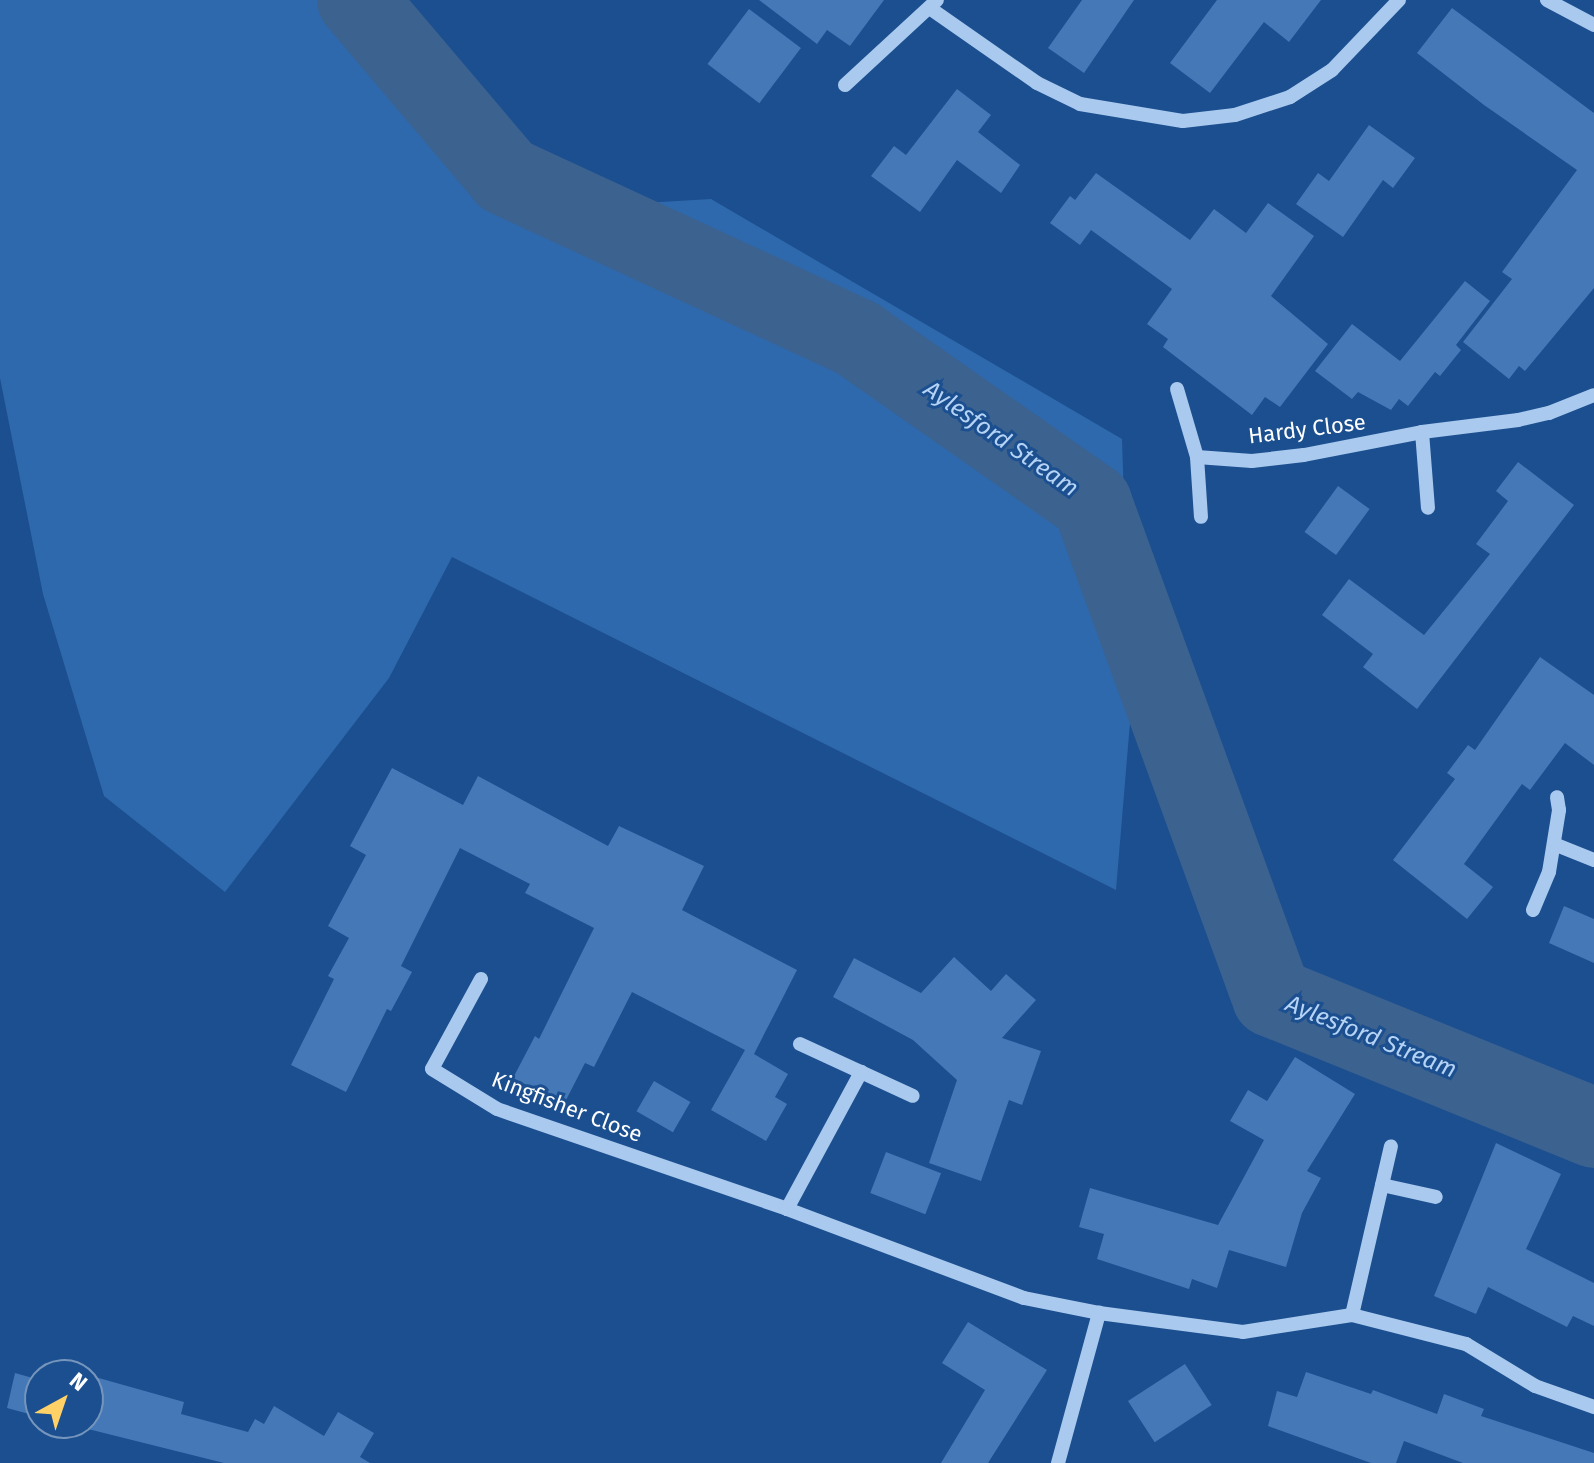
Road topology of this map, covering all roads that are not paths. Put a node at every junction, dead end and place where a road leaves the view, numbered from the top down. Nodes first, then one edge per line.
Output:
1 (1399, 0) edge
2 (1547, 0) edge
3 (934, 4) edge
4 (1594, 25) edge
5 (845, 85) dead end
6 (1177, 389) dead end
7 (1594, 395) edge
8 (1422, 432) junction
9 (1197, 457) junction
10 (1428, 508) dead end
11 (1201, 517) dead end
12 (1557, 797) dead end
13 (1554, 844) junction
14 (1594, 860) edge
15 (1533, 910) dead end
16 (481, 979) dead end
17 (800, 1044) dead end
18 (861, 1072) junction
19 (913, 1096) dead end
20 (1391, 1146) dead end
21 (1382, 1185) junction
22 (1436, 1197) dead end
23 (787, 1209) junction
24 (1099, 1313) junction
25 (1352, 1315) junction
26 (1594, 1407) edge
27 (1058, 1463) edge

1 - 3 street
2 - 4 street
3 - 5 street
6 - 9 street
7 - 8 street, Hardy Close
8 - 9 street, Hardy Close
8 - 10 street
9 - 11 street
12 - 13 street
13 - 14 street
13 - 15 street
16 - 23 street, Kingfisher Close
17 - 18 street
18 - 19 street
18 - 23 street
20 - 21 street
21 - 22 street
21 - 25 street
23 - 24 street, Kingfisher Close
24 - 25 street, Kingfisher Close
24 - 27 street
25 - 26 street, Kingfisher Close

